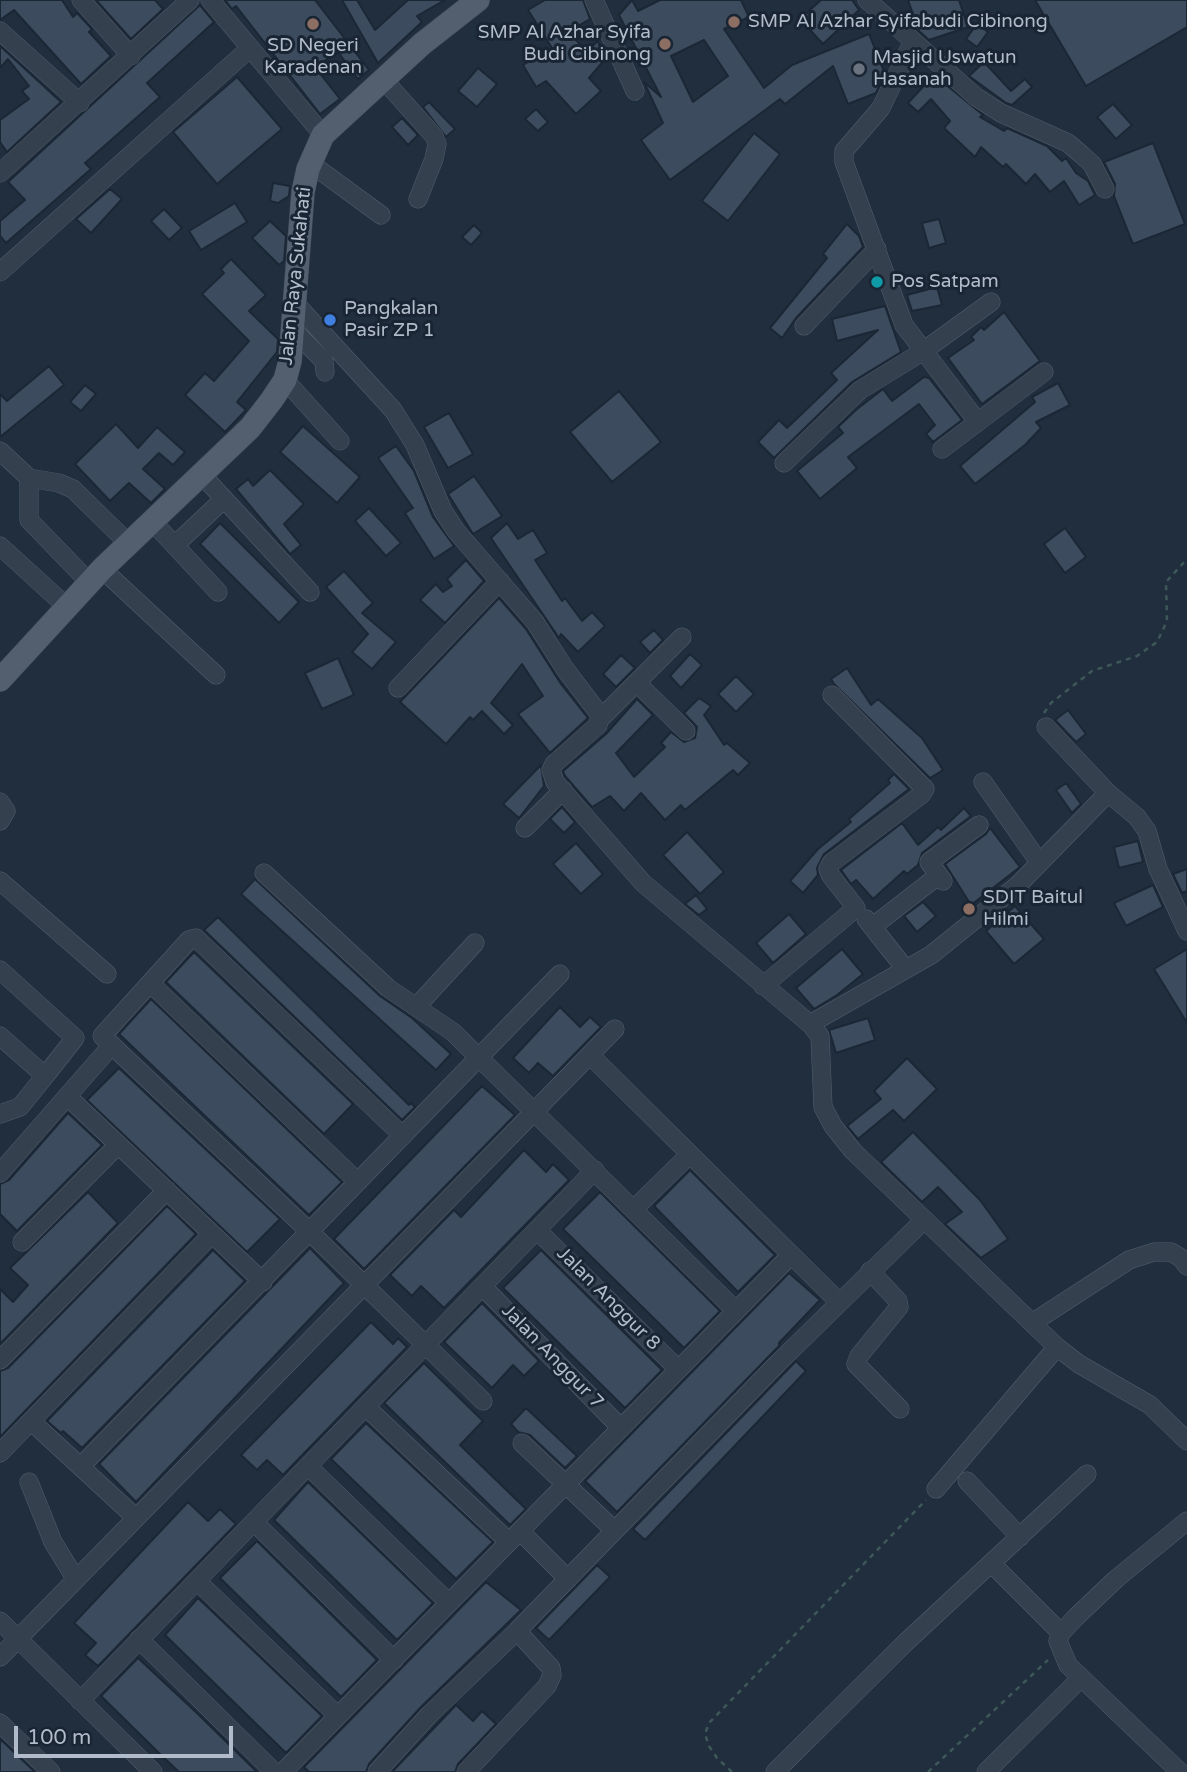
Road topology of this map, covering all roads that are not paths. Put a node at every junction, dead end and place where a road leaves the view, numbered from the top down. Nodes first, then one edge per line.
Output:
1 (80, 0) edge
2 (190, 0) edge
3 (210, 0) edge
4 (478, 0) edge
5 (594, 0) edge
6 (867, 0) edge
7 (0, 31) edge
8 (914, 41) junction
9 (250, 48) junction
10 (131, 56) junction
11 (382, 78) junction
12 (635, 91) dead end
13 (80, 103) junction
14 (323, 135) junction
15 (310, 163) junction
16 (0, 173) edge
17 (1105, 190) dead end
18 (418, 198) dead end
19 (381, 215) dead end
20 (877, 250) junction
21 (884, 271) junction
22 (0, 272) edge
23 (846, 282) junction
24 (294, 302) junction
25 (991, 302) dead end
26 (804, 326) dead end
27 (294, 331) junction
28 (922, 352) junction
29 (325, 372) dead end
30 (1044, 372) dead end
31 (285, 380) junction
32 (977, 421) junction
33 (340, 441) dead end
34 (942, 449) dead end
35 (0, 451) edge
36 (784, 463) dead end
37 (201, 474) junction
38 (29, 478) junction
39 (224, 499) junction
40 (152, 521) junction
41 (128, 543) junction
42 (175, 545) junction
43 (0, 546) edge
44 (96, 576) junction
45 (500, 581) junction
46 (218, 592) dead end
47 (310, 592) dead end
48 (67, 607) junction
49 (682, 637) dead end
50 (216, 675) dead end
51 (0, 680) edge
52 (637, 683) junction
53 (398, 688) dead end
54 (832, 695) dead end
55 (601, 718) junction
56 (1046, 727) road end
57 (686, 731) dead end
58 (983, 782) dead end
59 (563, 790) junction
60 (1108, 793) junction
61 (0, 802) edge
62 (0, 821) edge
63 (979, 825) dead end
64 (525, 828) dead end
65 (1039, 862) junction
66 (264, 873) dead end
67 (0, 881) edge
68 (856, 908) junction
69 (872, 927) junction
70 (1187, 931) edge
71 (475, 943) dead end
72 (900, 962) dead end
73 (0, 970) edge
74 (107, 974) dead end
75 (560, 974) dead end
76 (151, 984) junction
77 (763, 986) junction
78 (417, 1006) junction
79 (810, 1024) junction
80 (615, 1029) dead end
81 (0, 1036) edge
82 (112, 1045) junction
83 (590, 1055) junction
84 (480, 1059) junction
85 (45, 1076) junction
86 (67, 1096) junction
87 (534, 1112) junction
88 (0, 1114) edge
89 (403, 1136) junction
90 (118, 1145) junction
91 (688, 1155) junction
92 (595, 1170) junction
93 (0, 1173) edge
94 (358, 1182) junction
95 (167, 1190) junction
96 (634, 1209) junction
97 (923, 1221) junction
98 (537, 1230) junction
99 (310, 1232) junction
100 (212, 1234) junction
101 (22, 1242) dead end
102 (790, 1255) junction
103 (1185, 1259) edge
104 (870, 1271) junction
105 (263, 1282) junction
106 (365, 1286) junction
107 (483, 1287) junction
108 (839, 1301) junction
109 (735, 1310) junction
110 (1032, 1323) junction
111 (425, 1345) junction
112 (1057, 1347) junction
113 (0, 1360) edge
114 (678, 1368) junction
115 (483, 1401) dead end
116 (366, 1407) junction
117 (900, 1409) dead end
118 (32, 1422) junction
119 (621, 1428) junction
120 (1187, 1441) edge
121 (522, 1443) dead end
122 (0, 1453) edge
123 (81, 1466) junction
124 (309, 1467) junction
125 (1087, 1474) dead end
126 (967, 1481) dead end
127 (29, 1482) dead end
128 (565, 1485) junction
129 (936, 1489) road end
130 (135, 1517) junction
131 (1187, 1521) edge
132 (255, 1523) junction
133 (614, 1530) junction
134 (515, 1537) junction
135 (1020, 1537) junction
136 (992, 1564) junction
137 (75, 1578) junction
138 (568, 1579) junction
139 (197, 1581) junction
140 (449, 1603) junction
141 (0, 1621) edge
142 (517, 1631) junction
143 (1061, 1633) junction
144 (18, 1639) junction
145 (139, 1639) junction
146 (0, 1657) edge
147 (394, 1660) junction
148 (1081, 1678) junction
149 (80, 1701) junction
150 (337, 1715) junction
151 (0, 1723) edge
152 (996, 1769) edge
153 (51, 1772) edge
154 (153, 1772) edge
155 (274, 1772) edge
156 (283, 1772) edge
157 (377, 1772) edge
158 (467, 1772) edge
159 (775, 1772) edge
160 (1180, 1772) edge

1 - 10 street
2 - 10 street
3 - 9 street
4 - 11 main road, Jalan Raya Sukahati
5 - 12 street
6 - 8 street
7 - 13 street
8 - 17 street
8 - 20 street
9 - 14 street
9 - 22 street
10 - 13 street
11 - 14 main road, Jalan Raya Sukahati
11 - 18 street
13 - 16 street
14 - 15 main road, Jalan Raya Sukahati
15 - 19 street
15 - 24 main road, Jalan Raya Sukahati
20 - 21 street
20 - 23 street
21 - 23 street
21 - 28 street
23 - 26 street
24 - 27 main road, Jalan Raya Sukahati
24 - 45 street
25 - 28 street
27 - 29 street
27 - 31 main road, Jalan Raya Sukahati
28 - 32 street
28 - 36 street
30 - 32 street
31 - 33 street
31 - 37 main road, Jalan Raya Sukahati
32 - 34 street
35 - 38 street
37 - 39 street
37 - 40 main road, Jalan Raya Sukahati
38 - 41 street
38 - 44 street
39 - 42 street
39 - 47 street
40 - 41 main road, Jalan Raya Sukahati
40 - 42 street
41 - 44 main road, Jalan Raya Sukahati
42 - 46 street
43 - 48 street
44 - 48 main road, Jalan Raya Sukahati
44 - 50 street
45 - 53 street
45 - 55 street
48 - 51 main road, Jalan Raya Sukahati
49 - 52 street
52 - 55 street
52 - 57 street
54 - 68 street
55 - 59 street
56 - 60 street
58 - 65 street
59 - 64 street
59 - 77 street
60 - 65 street
60 - 70 street
61 - 62 street
63 - 69 street
65 - 79 street
66 - 78 street
67 - 74 street
68 - 69 street
68 - 77 street
69 - 72 street
71 - 78 street
73 - 85 street
75 - 84 street
76 - 82 street
76 - 89 street
76 - 94 street
77 - 79 street
78 - 84 street
79 - 97 street
80 - 83 street
81 - 85 street
82 - 86 street
82 - 99 street
83 - 87 street
83 - 91 street
84 - 87 street
84 - 89 street
85 - 88 street
86 - 90 street
86 - 93 street
87 - 92 street
87 - 106 street
89 - 94 street
90 - 95 street
90 - 101 street
91 - 96 street
91 - 102 street
92 - 96 street
92 - 98 street
94 - 99 street
95 - 100 street
95 - 113 street
96 - 109 street
97 - 104 street
97 - 110 street
98 - 107 street
98 - 114 street, Jalan Anggur 8
99 - 105 street
99 - 106 street
100 - 105 street
100 - 118 street
102 - 108 street
102 - 109 street
103 - 110 street
104 - 108 street
104 - 117 street
105 - 123 street
106 - 111 street
106 - 130 street
107 - 111 street
107 - 119 street, Jalan Anggur 7
108 - 133 street
109 - 114 street
110 - 112 street
111 - 115 street
111 - 116 street
112 - 120 street
112 - 129 street
114 - 119 street
116 - 124 street
116 - 134 street
118 - 122 street
118 - 123 street
119 - 128 street
121 - 128 street
123 - 130 street
124 - 132 street
124 - 140 street
125 - 135 street
126 - 135 street
127 - 137 street
128 - 133 street
128 - 134 street
130 - 137 street
131 - 143 street
132 - 139 street
132 - 147 street
133 - 138 street
134 - 138 street
134 - 140 street
135 - 136 street
136 - 143 street
136 - 159 street
137 - 144 street
138 - 142 street
139 - 145 street
139 - 150 street
140 - 147 street
141 - 144 street
142 - 157 street
142 - 158 street
143 - 148 street
144 - 146 street
144 - 149 street
145 - 149 street
145 - 155 street
147 - 150 street
148 - 152 street
148 - 160 street
149 - 154 street
150 - 156 street
151 - 153 street

